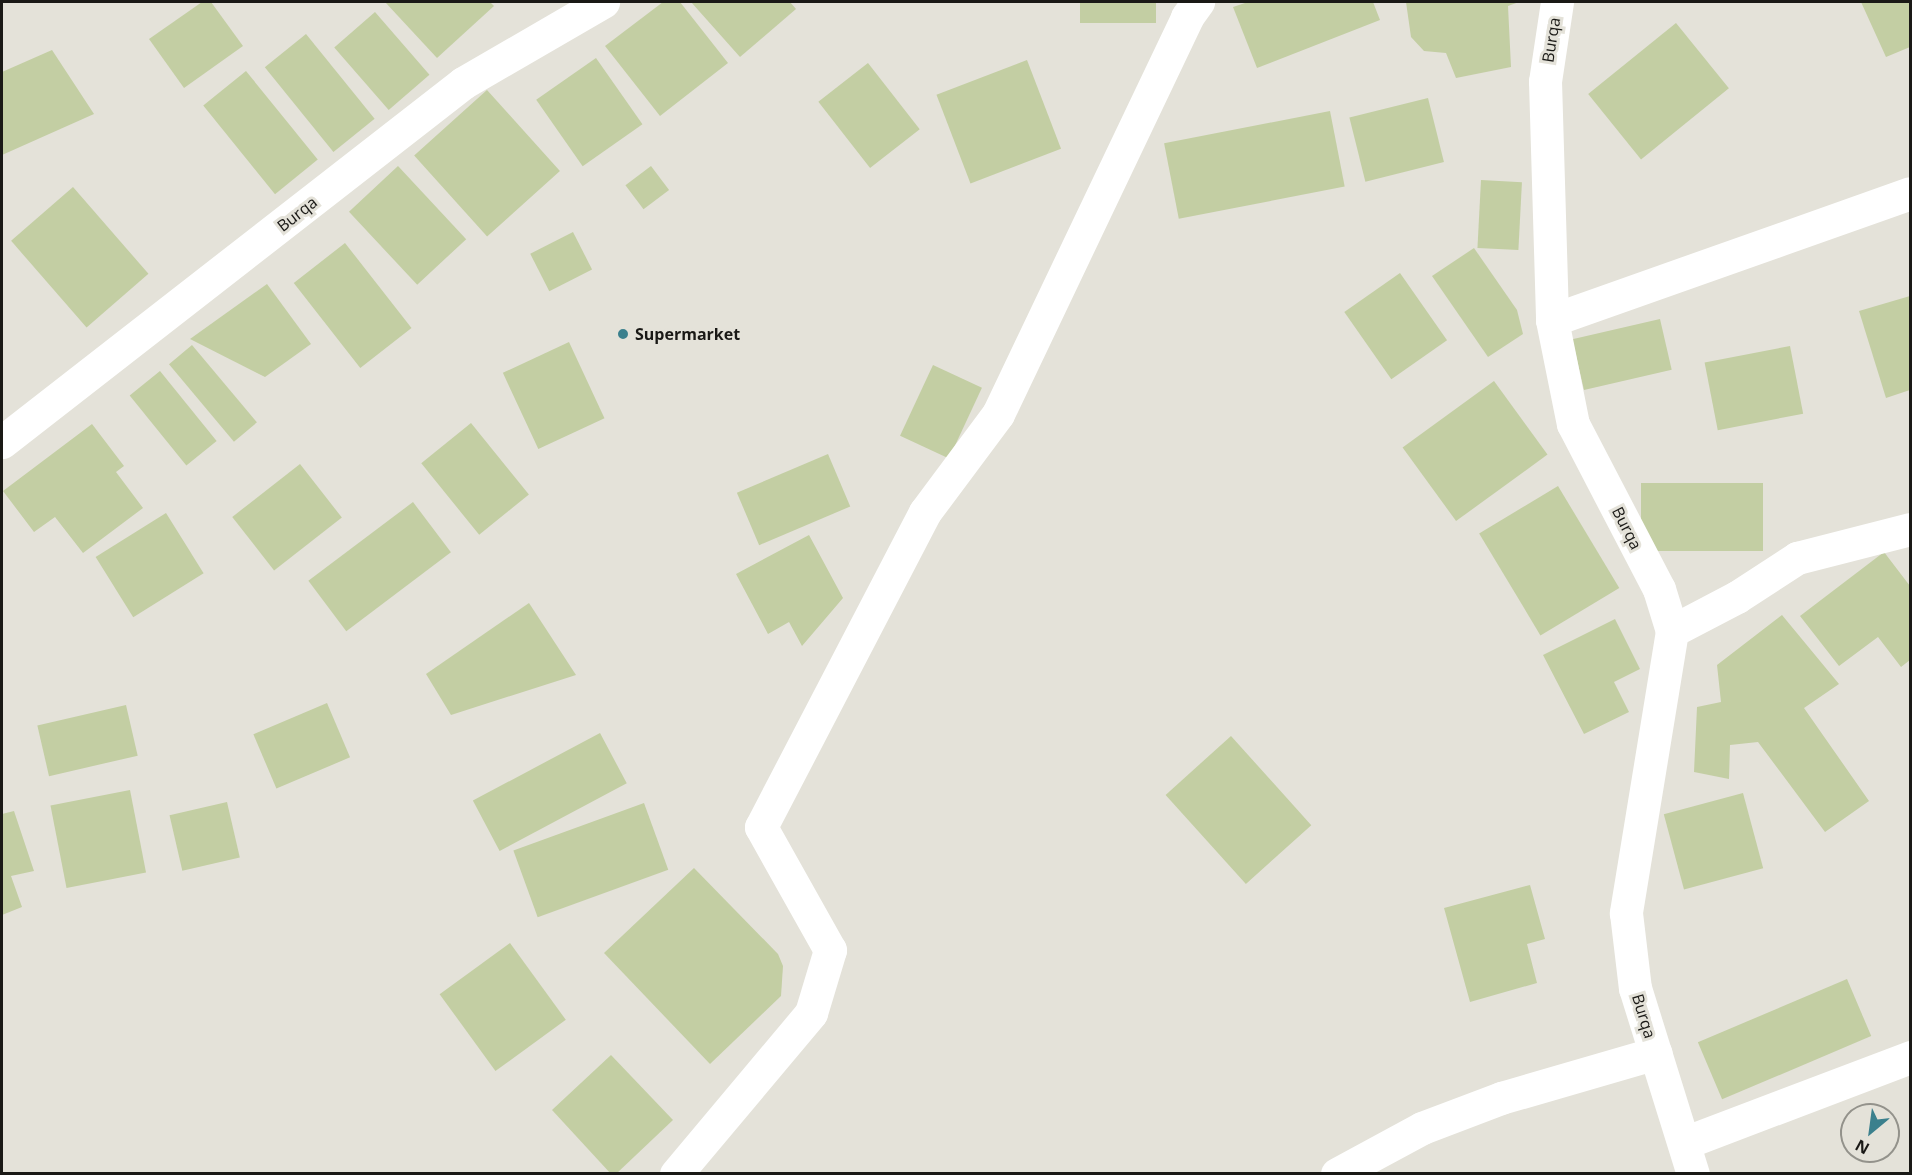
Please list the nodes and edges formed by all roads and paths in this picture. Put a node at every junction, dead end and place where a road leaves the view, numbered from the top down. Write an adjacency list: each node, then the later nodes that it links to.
1 (603, 2): 6 (street, Burqa)
2 (1198, 2): 12 (street)
3 (1557, 2): 5 (street, Burqa)
4 (1911, 193): 5 (street)
5 (1552, 320): 8 (street, Burqa)
6 (2, 442)
7 (1911, 529): 8 (street)
8 (1672, 631): 9 (street, Burqa)
9 (1656, 1053): 11 (street, Burqa); 13 (street, Burqa)
10 (1911, 1057): 11 (street)
11 (1684, 1143): 14 (street, Burqa)
12 (676, 1173)
13 (1337, 1173)
14 (1693, 1173)

